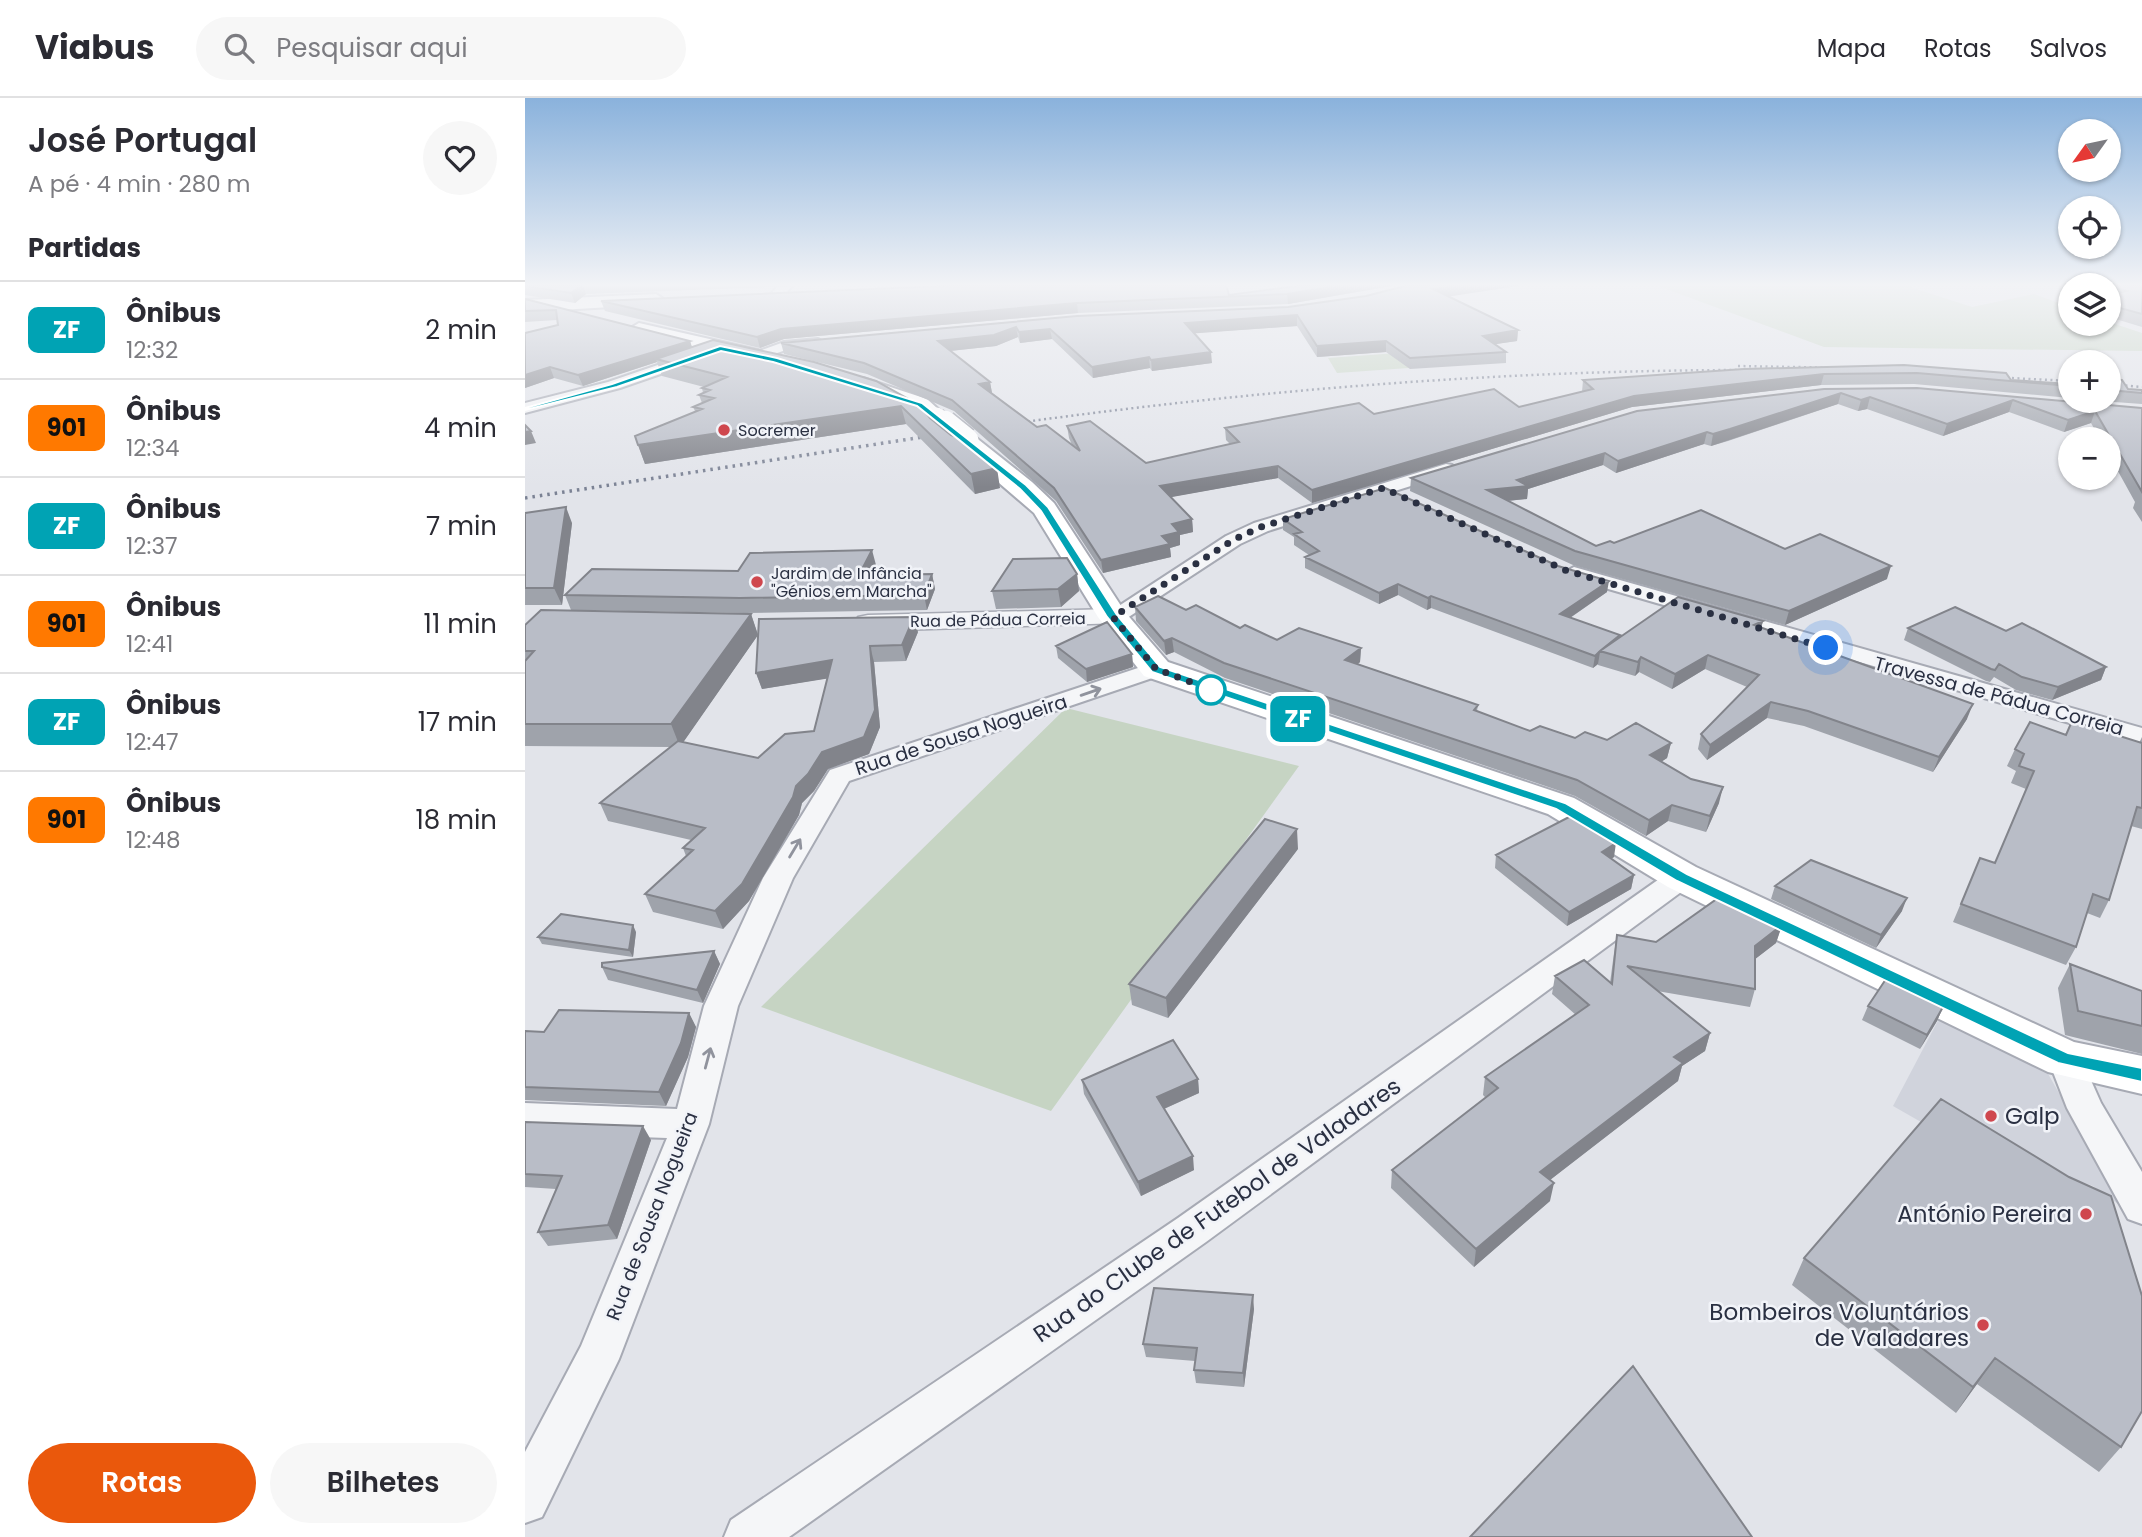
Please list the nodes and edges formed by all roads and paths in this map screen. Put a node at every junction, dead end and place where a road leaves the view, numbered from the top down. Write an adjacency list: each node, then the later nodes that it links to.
1 (711, 352): 7 (street)
2 (738, 352): 4 (main road)
3 (764, 352): 4 (street)
4 (755, 355): 5 (main road)
5 (799, 367)
6 (847, 381): 12 (main road, bridge)
7 (525, 408)
8 (1460, 465): 9 (street, Rua de Pádua Correia)
9 (1383, 488): 10 (street); 12 (street, Rua de Pádua Correia)
10 (1419, 504)
11 (1553, 565): 15 (street, Travessa de Pádua Correia)
12 (1113, 617): 13 (street, Rua de Pádua Correia); 14 (main road)
13 (847, 624)
14 (1156, 669): 16 (main road); 20 (street, Rua de Sousa Nogueira, one-way to 14)
15 (2142, 736)
16 (1682, 877): 17 (main road); 23 (street, Rua do Clube de Futebol de Valadares)
17 (2064, 1059): 18 (main road); 21 (street)
18 (2142, 1075)
19 (525, 1118): 20 (street)
20 (691, 1124): 22 (street, Rua de Sousa Nogueira)
21 (2142, 1207)
22 (525, 1500)
23 (748, 1537)

